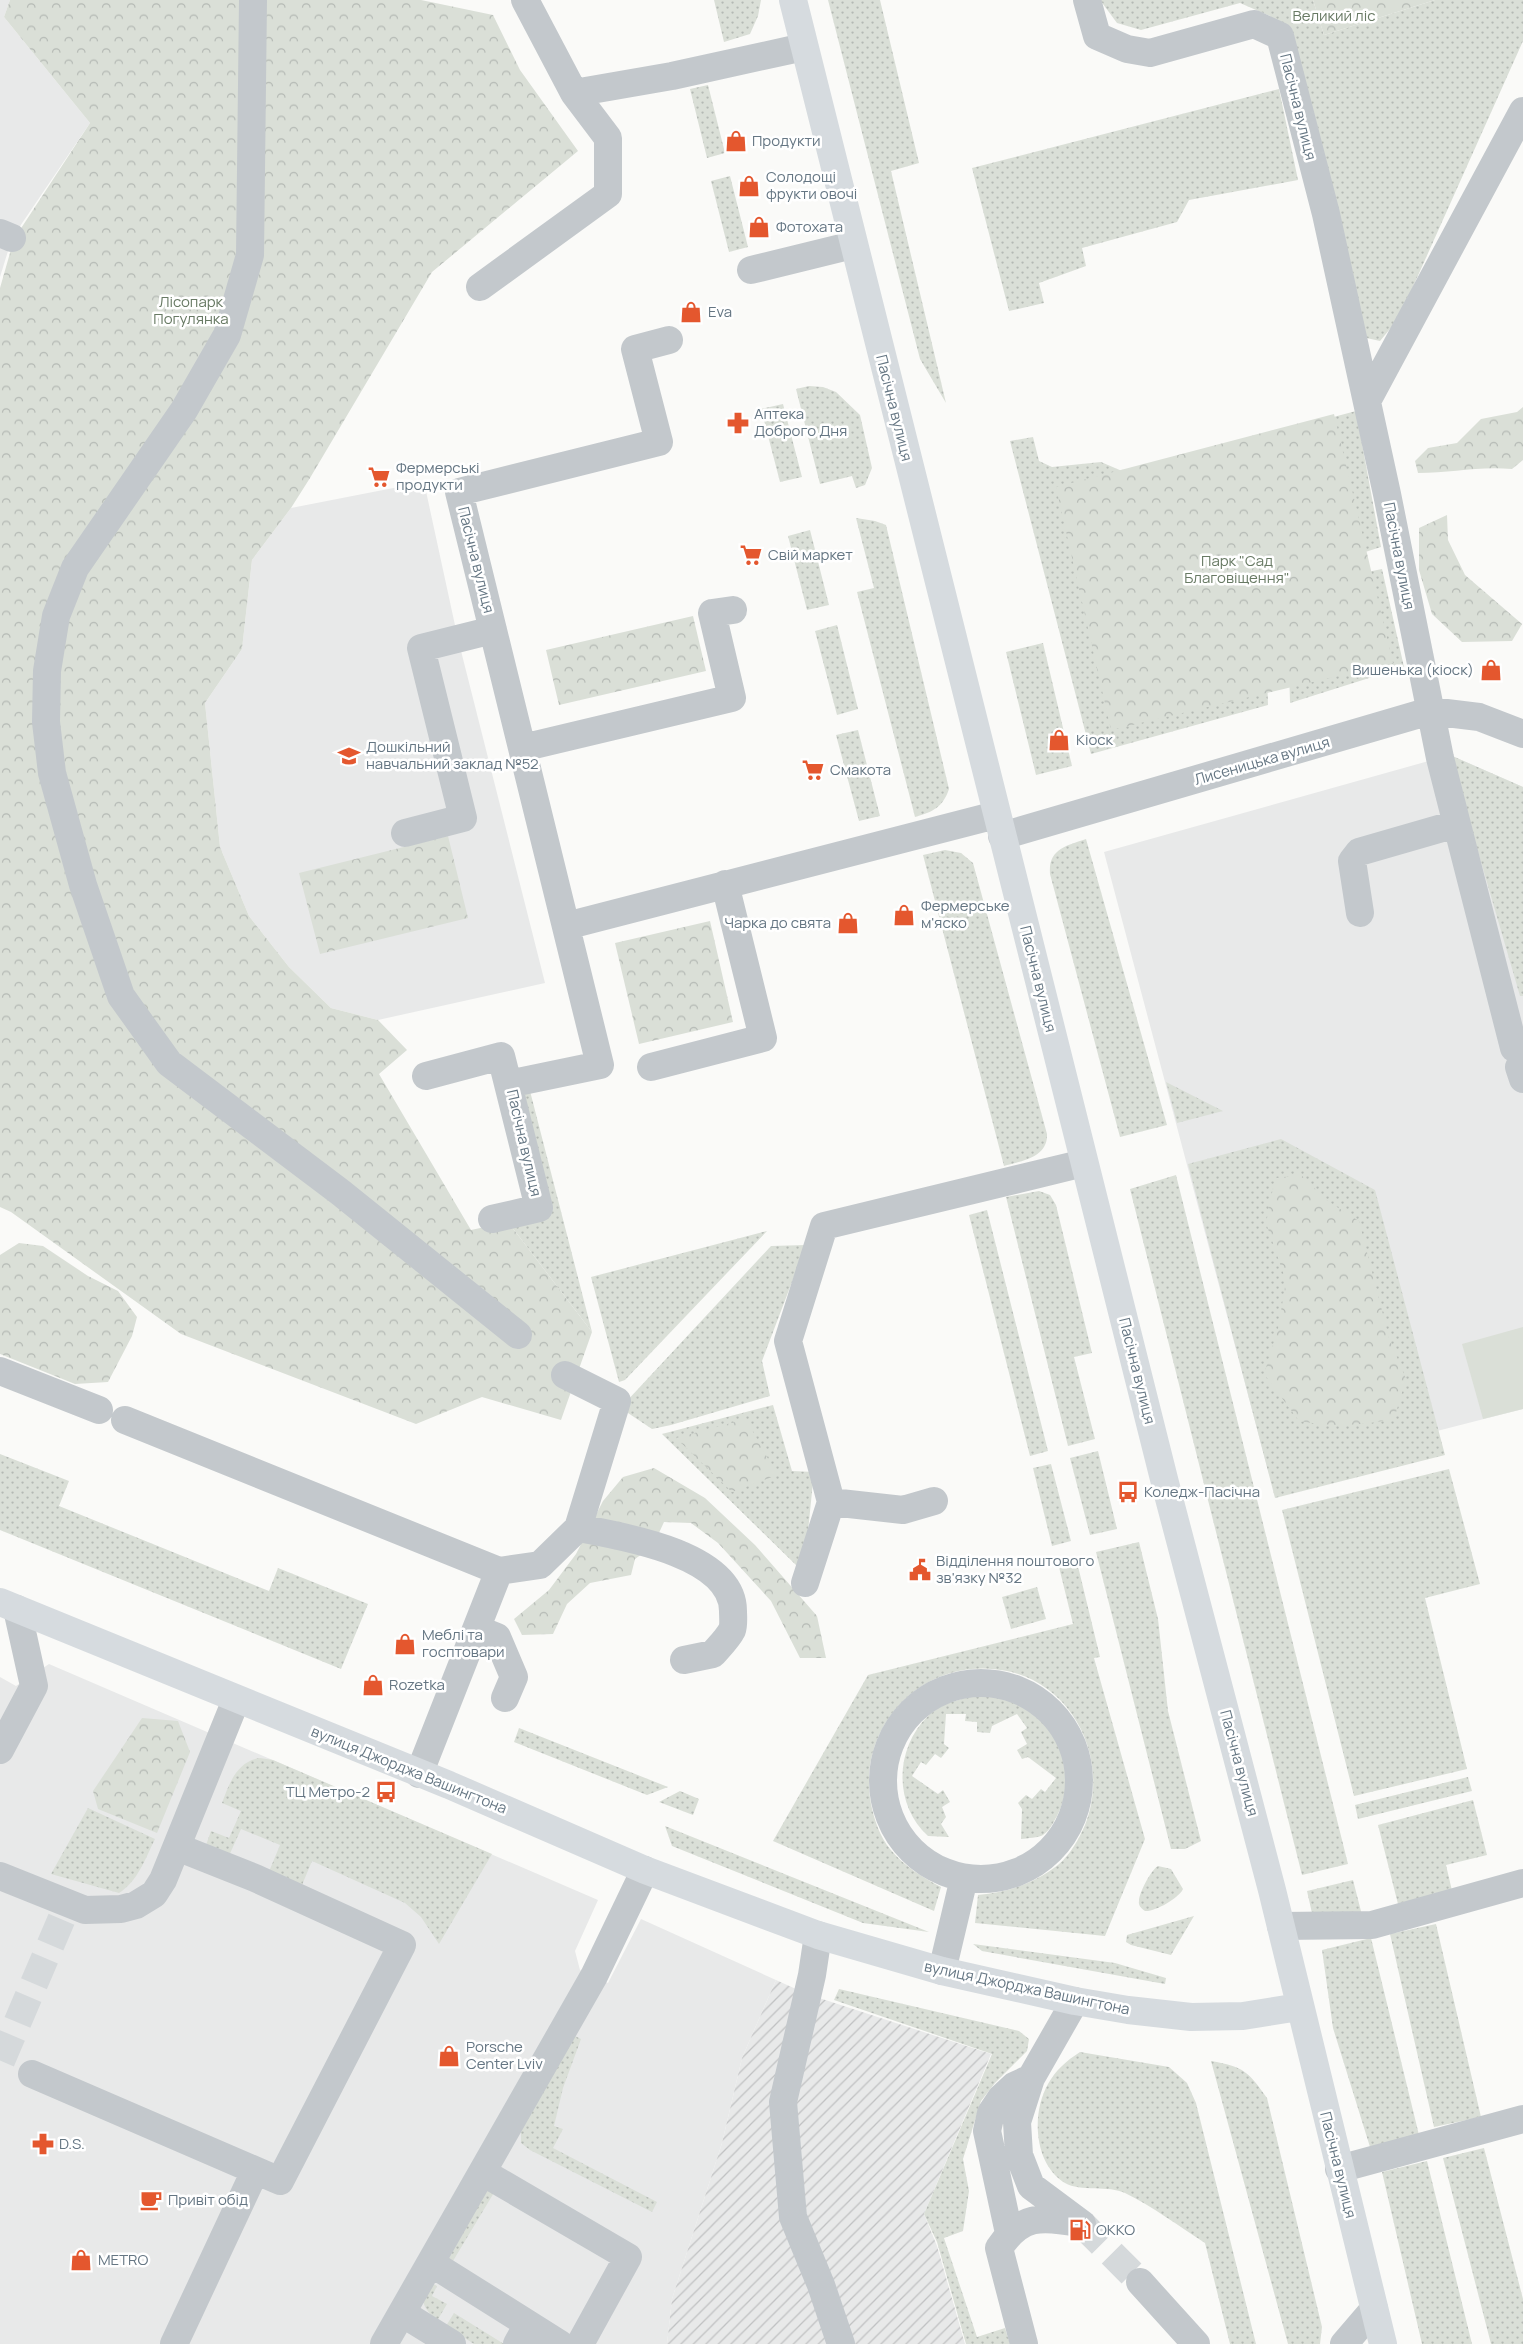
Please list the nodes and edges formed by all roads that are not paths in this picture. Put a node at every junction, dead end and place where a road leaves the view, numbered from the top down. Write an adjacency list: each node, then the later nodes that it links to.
1 (253, 0): 31 (street)
2 (525, 0): 6 (street)
3 (793, 0): 5 (main road, Пасічна вулиця)
4 (1087, 0): 12 (street, Пасічна вулиця)
5 (804, 47): 6 (street); 8 (main road, Пасічна вулиця)
6 (574, 93): 10 (street)
7 (1523, 111): 12 (street)
8 (853, 245): 9 (street); 19 (main road, Пасічна вулиця)
9 (751, 270)
10 (480, 287)
11 (669, 340): 14 (street, Пасічна вулиця)
12 (1367, 401): 15 (street, Пасічна вулиця)
13 (733, 610): 17 (street)
14 (493, 630): 17 (street, Пасічна вулиця); 20 (street)
15 (1430, 711): 16 (street, Лисеницька вулиця); 18 (street, Пасічна вулиця); 19 (street, Лисеницька вулиця)
16 (1523, 734)
17 (522, 748): 23 (street, Пасічна вулиця)
18 (1456, 824): 22 (street); 24 (street, Пасічна вулиця)
19 (999, 826): 21 (street); 29 (main road, Пасічна вулиця)
20 (404, 833)
21 (726, 884): 23 (street); 26 (street)
22 (1360, 913)
23 (566, 926): 28 (street, Пасічна вулиця)
24 (1514, 1015): 25 (street, Пасічна вулиця)
25 (1519, 1064)
26 (651, 1067)
27 (426, 1076): 28 (street)
28 (508, 1084): 30 (street, Пасічна вулиця)
29 (1084, 1163): 37 (street); 53 (main road, Пасічна вулиця)
30 (492, 1219)
31 (518, 1335)
32 (0, 1371): 34 (street)
33 (565, 1375): 38 (street)
34 (99, 1410)
35 (125, 1420): 39 (street)
36 (934, 1501): 37 (street)
37 (831, 1502): 40 (street)
38 (578, 1528): 39 (street); 43 (street)
39 (499, 1571): 42 (street)
40 (805, 1583)
41 (9, 1606): 45 (main road, вулиця Джорджа Вашингтона); 46 (street)
42 (477, 1629): 44 (street); 47 (street)
43 (684, 1660)
44 (505, 1698)
45 (236, 1700): 47 (main road, вулиця Джорджа Вашингтона); 48 (street)
46 (0, 1750)
47 (420, 1774): 49 (main road, вулиця Джорджа Вашингтона)
48 (177, 1847): 50 (street); 62 (street)
49 (645, 1870): 54 (main road, вулиця Джорджа Вашингтона); 63 (street)
50 (0, 1876)
51 (964, 1878): 51 (street); 55 (street)
52 (1523, 1883): 53 (street)
53 (1281, 1926): 57 (main road, Пасічна вулиця)
54 (818, 1935): 55 (main road, вулиця Джорджа Вашингтона); 75 (street)
55 (942, 1971): 56 (main road, вулиця Джорджа Вашингтона)
56 (1076, 2001): 57 (main road, вулиця Джорджа Вашингтона); 59 (street)
57 (1299, 2007): 61 (main road, Пасічна вулиця)
58 (32, 2074): 62 (street)
59 (1031, 2078): 64 (street); 64 (street)
60 (1523, 2118): 61 (street)
61 (1339, 2169): 67 (main road, Пасічна вулиця)
62 (255, 2171): 70 (street)
63 (484, 2173): 65 (street); 74 (street)
64 (1009, 2233): 76 (street)
65 (431, 2263): 68 (street); 69 (street)
66 (1140, 2282): 77 (street)
67 (1374, 2309): 78 (street); 79 (main road, Пасічна вулиця)
68 (402, 2313): 71 (street); 72 (street)
69 (523, 2334): 73 (street)
70 (174, 2344)
71 (384, 2344)
72 (452, 2344)
73 (560, 2344)
74 (580, 2344)
75 (842, 2344)
76 (1024, 2344)
77 (1196, 2344)
78 (1344, 2344)
79 (1383, 2344)

